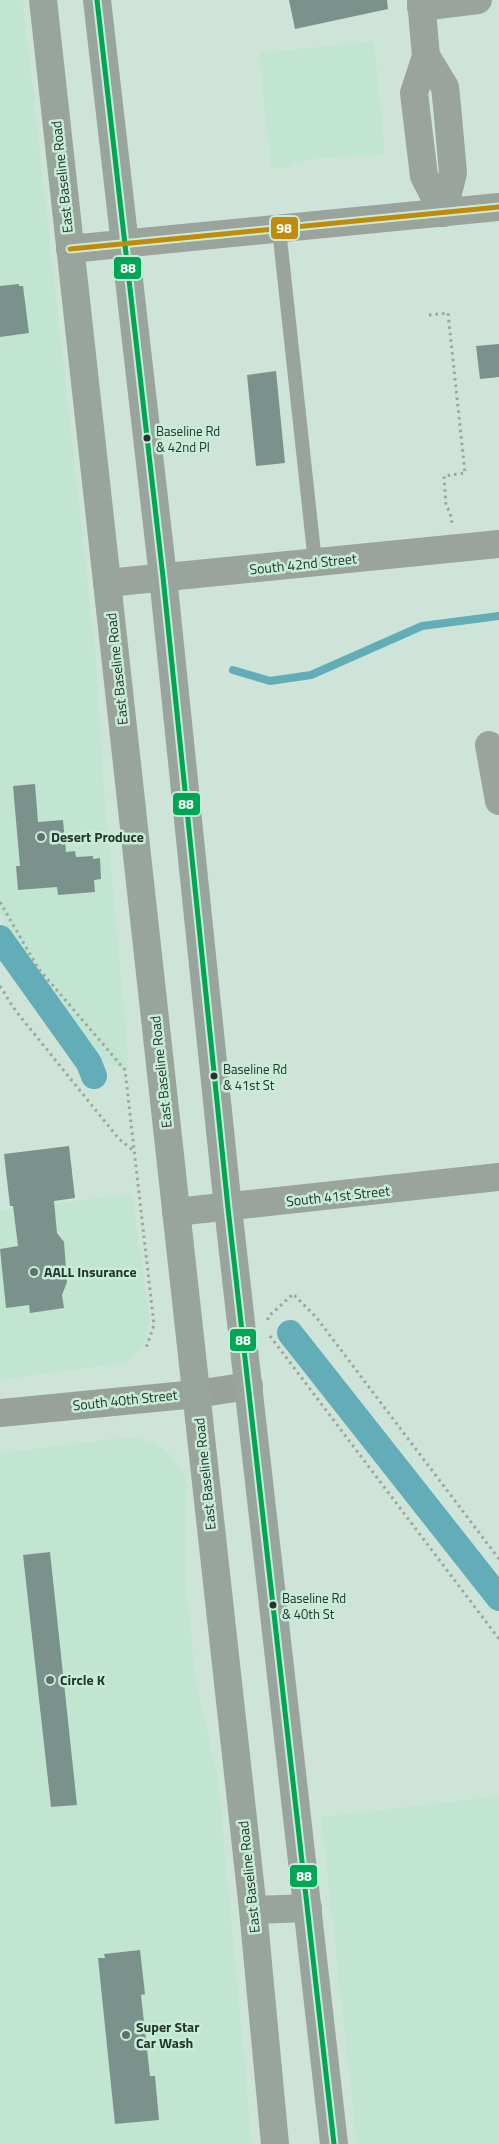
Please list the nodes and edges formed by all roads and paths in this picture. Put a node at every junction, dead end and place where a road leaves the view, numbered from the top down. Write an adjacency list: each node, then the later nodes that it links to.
1 (43, 0): 12 (main road, East Baseline Road)
2 (97, 0): 11 (main road)
3 (478, 0): 4 (street)
4 (421, 4): 5 (street)
5 (426, 56): 6 (street); 7 (street)
6 (447, 106): 7 (street); 9 (street)
7 (416, 109): 9 (street)
8 (499, 207): 9 (street)
9 (443, 213): 10 (street)
10 (279, 229): 11 (street); 16 (lane)
11 (124, 244): 12 (street); 17 (main road)
12 (70, 249): 18 (main road, East Baseline Road)
13 (429, 316): 14 (path)
14 (452, 526)
15 (499, 544): 16 (street, South 42nd Street)
16 (315, 562): 17 (street, South 42nd Street)
17 (163, 577): 18 (street, South 42nd Street); 25 (main road)
18 (107, 583): 26 (main road, East Baseline Road)
19 (489, 744): 20 (street)
20 (499, 802)
21 (0, 902): 23 (path)
22 (0, 986): 23 (path)
23 (134, 1151): 27 (path)
24 (499, 1178): 25 (street, South 41st Street)
25 (228, 1208): 26 (street, South 41st Street); 28 (main road)
26 (176, 1212): 29 (main road, East Baseline Road)
27 (146, 1348)
28 (249, 1386): 29 (main road, South 40th Street); 33 (main road)
29 (196, 1394): 30 (main road, South 40th Street); 34 (main road, East Baseline Road)
30 (0, 1413)
31 (499, 1558): 32 (path)
32 (499, 1639)
33 (308, 1908): 34 (main road); 36 (main road)
34 (253, 1910): 35 (main road, East Baseline Road)
35 (275, 2144)
36 (334, 2144)

